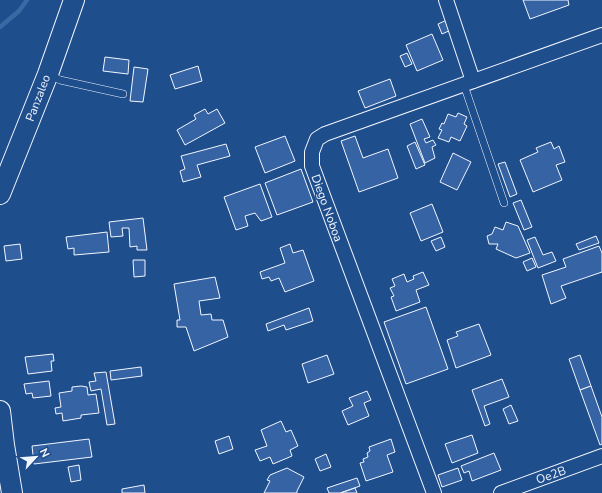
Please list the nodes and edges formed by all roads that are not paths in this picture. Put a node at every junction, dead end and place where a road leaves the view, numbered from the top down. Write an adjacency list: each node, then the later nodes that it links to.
1 (74, 0): 4 (street, Panzaleo)
2 (446, 0): 5 (street)
3 (602, 35): 5 (street, Diego Noboa)
4 (48, 74): 6 (lane); 7 (street, Panzaleo)
5 (469, 83): 8 (lane); 12 (street, Diego Noboa)
6 (123, 94)
7 (0, 194)
8 (504, 202)
9 (0, 411): 11 (street)
10 (602, 456): 13 (street, Oe2B)
11 (12, 493)
12 (434, 493)
13 (501, 493)

